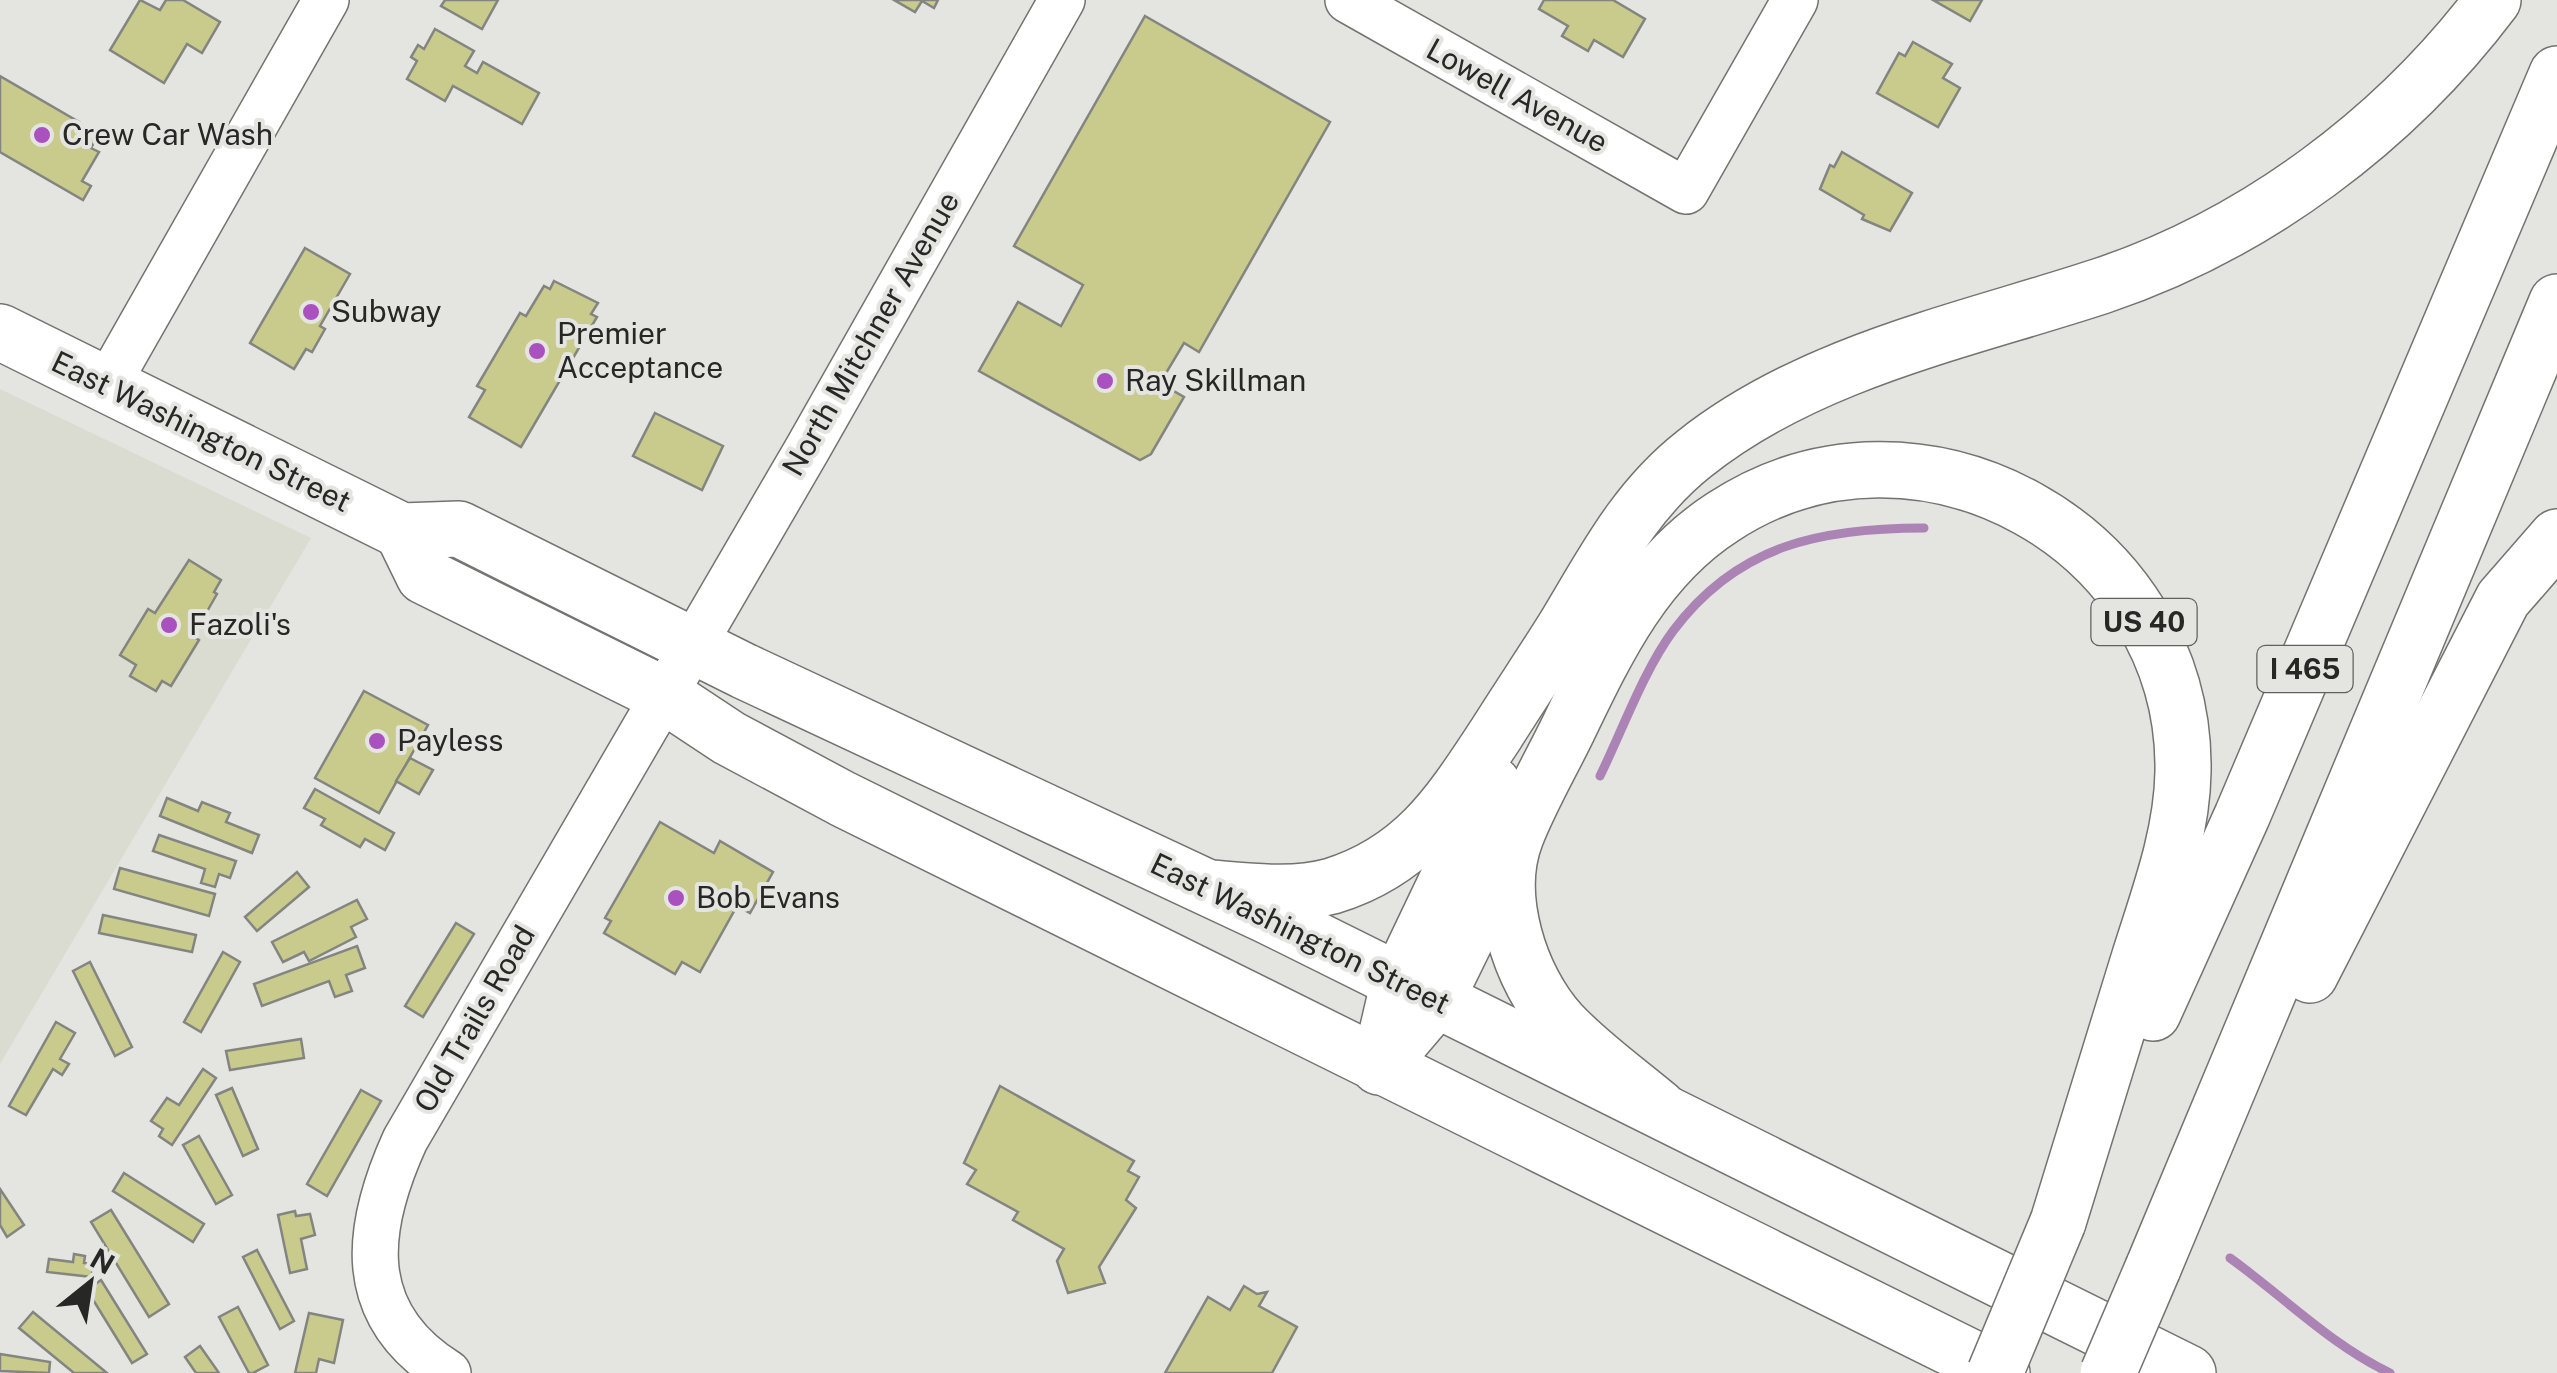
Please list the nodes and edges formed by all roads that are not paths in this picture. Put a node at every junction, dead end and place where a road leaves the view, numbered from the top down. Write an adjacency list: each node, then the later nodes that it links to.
1 (326, 0): 9 (street)
2 (1062, 0): 12 (street, North Mitchner Avenue)
3 (1348, 0): 4 (street, Lowell Avenue)
4 (1795, 0)
5 (2493, 0): 11 (main road)
6 (2557, 74): 18 (main road, I 465)
7 (2557, 302): 19 (main road, I 465)
8 (0, 332): 9 (main road, East Washington Street)
9 (107, 385): 12 (main road, East Washington Street)
10 (2557, 537): 19 (main road)
11 (1564, 628): 14 (main road); 15 (main road)
12 (678, 669): 14 (main road, East Washington Street); 16 (main road, East Washington Street); 20 (street, Old Trails Road)
13 (1515, 838): 15 (main road); 17 (main road, US 40); 18 (main road, US 40)
14 (1210, 888): 15 (main road, East Washington Street)
15 (1418, 991): 16 (main road); 17 (main road, East Washington Street)
16 (1379, 1067): 21 (main road, East Washington Street)
17 (1659, 1108): 23 (main road, East Washington Street / US 40)
18 (2058, 1222): 21 (main road, I 465, bridge)
19 (2153, 1268): 22 (main road, I 465, bridge)
20 (448, 1373)
21 (1999, 1373)
22 (2108, 1373)
23 (2188, 1373)

